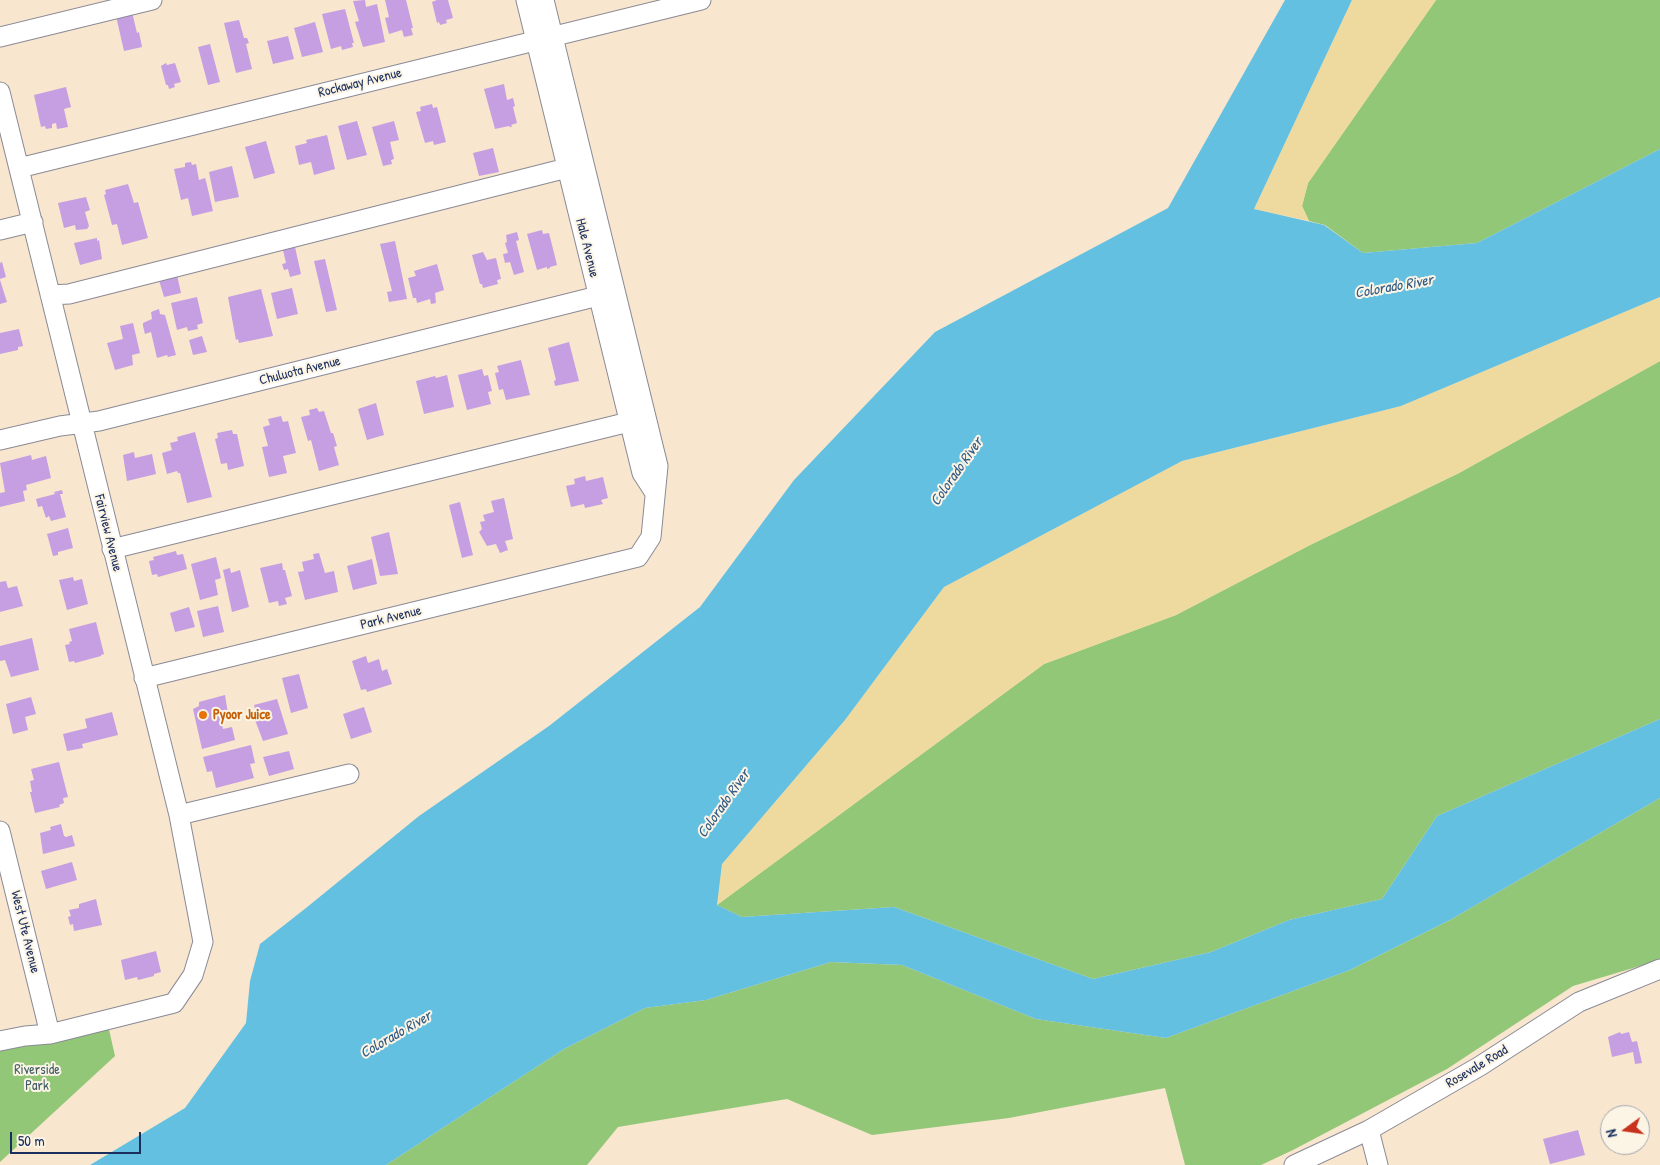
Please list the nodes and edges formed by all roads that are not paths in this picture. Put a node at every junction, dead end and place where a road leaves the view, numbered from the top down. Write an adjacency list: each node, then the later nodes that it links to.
1 (152, 0): 5 (street)
2 (526, 0): 6 (street, Hale Avenue)
3 (544, 0): 6 (street, Hale Avenue)
4 (701, 0): 6 (street, Rockaway Avenue)
5 (0, 37)
6 (545, 39): 8 (street, Rockaway Avenue); 9 (street, Hale Avenue); 17 (street, Hale Avenue)
7 (0, 92): 8 (street, Fairview Avenue)
8 (19, 168): 10 (street, Fairview Avenue)
9 (567, 168): 12 (street); 13 (street, Hale Avenue)
10 (33, 222): 11 (street); 12 (street, Fairview Avenue)
11 (0, 230)
12 (50, 296): 15 (street, Fairview Avenue)
13 (598, 296): 14 (street, Hale Avenue); 15 (street, Chuluota Avenue)
14 (629, 422): 17 (street, Hale Avenue); 18 (street)
15 (81, 423): 16 (street, Chuluota Avenue); 18 (street, Fairview Avenue)
16 (0, 440)
17 (655, 493): 19 (street, Hale Avenue)
18 (112, 549): 20 (street, Fairview Avenue)
19 (638, 557): 20 (street, Park Avenue)
20 (144, 678): 22 (street, Fairview Avenue)
21 (349, 774): 22 (street)
22 (179, 815): 25 (street, Fairview Avenue)
23 (0, 831): 25 (street, West Ute Avenue)
24 (1660, 969): 27 (street, Rosevale Road)
25 (50, 1034): 26 (street, Fairview Avenue)
26 (0, 1041)
27 (1369, 1130): 28 (street, Rosevale Road); 29 (street)
28 (1294, 1165)
29 (1378, 1165)

